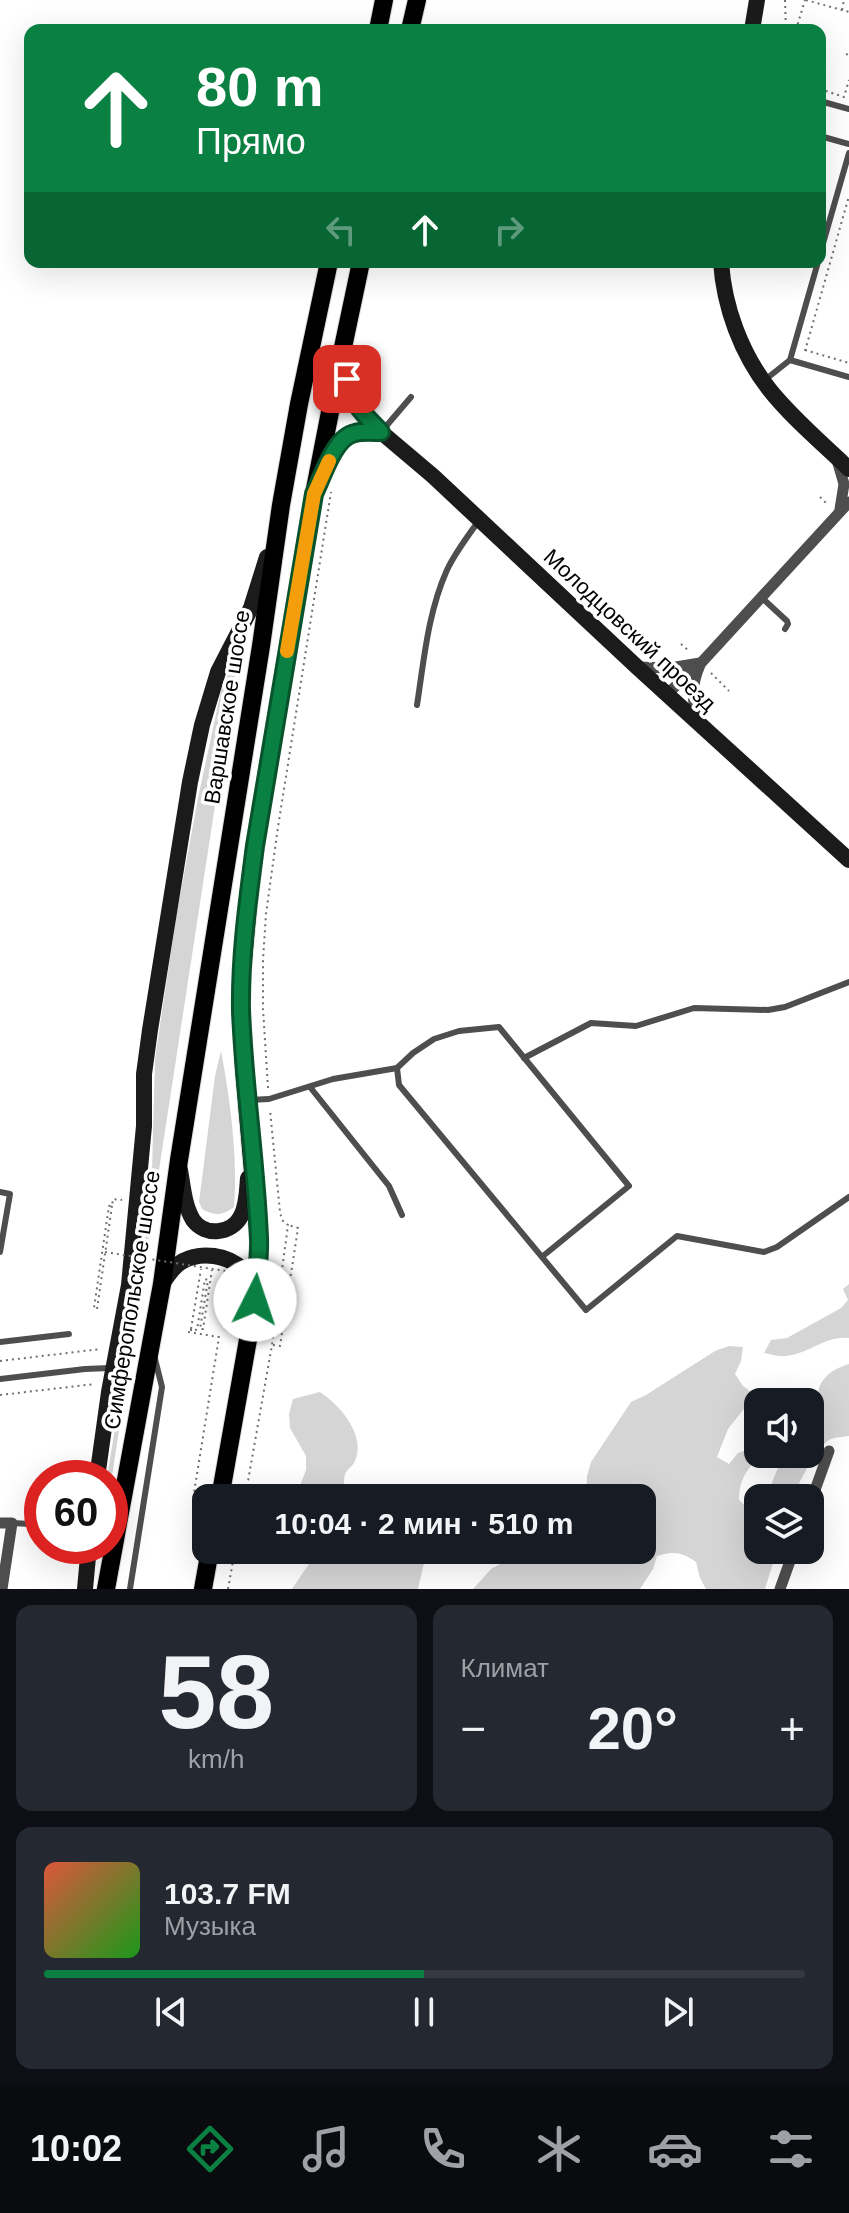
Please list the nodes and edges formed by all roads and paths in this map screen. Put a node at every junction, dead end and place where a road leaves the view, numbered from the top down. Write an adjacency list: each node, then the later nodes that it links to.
1 (384, 0): 9 (main road)
2 (417, 0): 10 (main road)
3 (757, 0): 11 (street)
4 (785, 0): 12 (path)
5 (806, 0): 7 (path); 13 (path)
6 (844, 0): 7 (path)
7 (842, 10): 8 (path)
8 (849, 12)
9 (379, 24)
10 (411, 24)
11 (753, 24)
12 (786, 24)
13 (798, 24)
14 (849, 80): 16 (path)
15 (826, 91): 16 (path)
16 (847, 93)
17 (826, 103): 18 (lane)
18 (849, 109)
19 (826, 138): 20 (lane)
20 (849, 144)
21 (849, 153): 23 (lane)
22 (849, 196): 30 (path)
23 (826, 233)
24 (328, 268): 41 (main road, Варшавское шоссе)
25 (360, 268): 28 (main road)
26 (722, 268): 34 (street)
27 (816, 268): 31 (lane)
28 (343, 345): 36 (street, Молодцовский проезд); 39 (main road)
29 (799, 349): 30 (path)
30 (805, 351): 32 (path)
31 (790, 360): 33 (lane); 34 (lane)
32 (849, 363)
33 (849, 377)
34 (763, 381): 37 (street)
35 (411, 397): 36 (lane)
36 (381, 432): 39 (street); 43 (street, Молодцовский проезд)
37 (835, 455): 38 (street); 42 (street)
38 (849, 469)
39 (323, 493): 56 (path); 57 (main road)
40 (849, 502): 42 (street)
41 (281, 505): 59 (main road, Варшавское шоссе); 81 (street)
42 (844, 512): 44 (street)
43 (480, 521): 47 (street, Молодцовский проезд); 49 (lane)
44 (761, 597): 45 (lane); 46 (street)
45 (785, 629)
46 (701, 663): 47 (street); 48 (street); 50 (street)
47 (637, 667): 48 (street, Молодцовский проезд)
48 (667, 694): 50 (street, Молодцовский проезд)
49 (417, 705)
50 (698, 723): 51 (street, Молодцовский проезд)
51 (849, 860)
52 (849, 982): 53 (lane)
53 (524, 1058): 54 (lane); 68 (lane)
54 (397, 1068): 55 (lane); 68 (lane)
55 (310, 1087): 56 (lane); 64 (lane)
56 (269, 1099): 57 (lane); 65 (path)
57 (247, 1100): 58 (main road)
58 (252, 1148): 59 (street); 73 (main road)
59 (179, 1160): 72 (main road, Симферопольское шоссе)
60 (0, 1192): 66 (lane)
61 (849, 1197): 68 (lane)
62 (122, 1200): 63 (path)
63 (112, 1206): 67 (path); 67 (path)
64 (402, 1215)
65 (288, 1225): 71 (path); 78 (path)
66 (0, 1252)
67 (105, 1252): 69 (path, bridge)
68 (543, 1256)
69 (201, 1268): 70 (path, bridge); 74 (path)
70 (212, 1269): 71 (path, bridge); 74 (path)
71 (289, 1281): 78 (path)
72 (162, 1284): 73 (street); 76 (main road, Симферопольское шоссе)
73 (255, 1300): 88 (main road)
74 (190, 1331): 87 (path)
75 (69, 1334): 77 (lane)
76 (151, 1340): 98 (main road, Симферопольское шоссе); 99 (lane)
77 (0, 1342)
78 (272, 1345): 89 (path)
79 (107, 1349): 80 (path)
80 (0, 1361)
81 (114, 1369): 82 (lane); 86 (street)
82 (0, 1379)
83 (96, 1384): 84 (path)
84 (0, 1395)
85 (829, 1451): 90 (street)
86 (100, 1460)
87 (195, 1484)
88 (222, 1484)
89 (247, 1484)
90 (817, 1484)
91 (6, 1523): 96 (street)
92 (87, 1564): 97 (street)
93 (206, 1564): 100 (main road)
94 (232, 1564): 101 (path)
95 (789, 1564): 102 (street)
96 (2, 1589)
97 (85, 1589)
98 (106, 1589)
99 (130, 1589)
100 (200, 1589)
101 (228, 1589)
102 (780, 1589)

